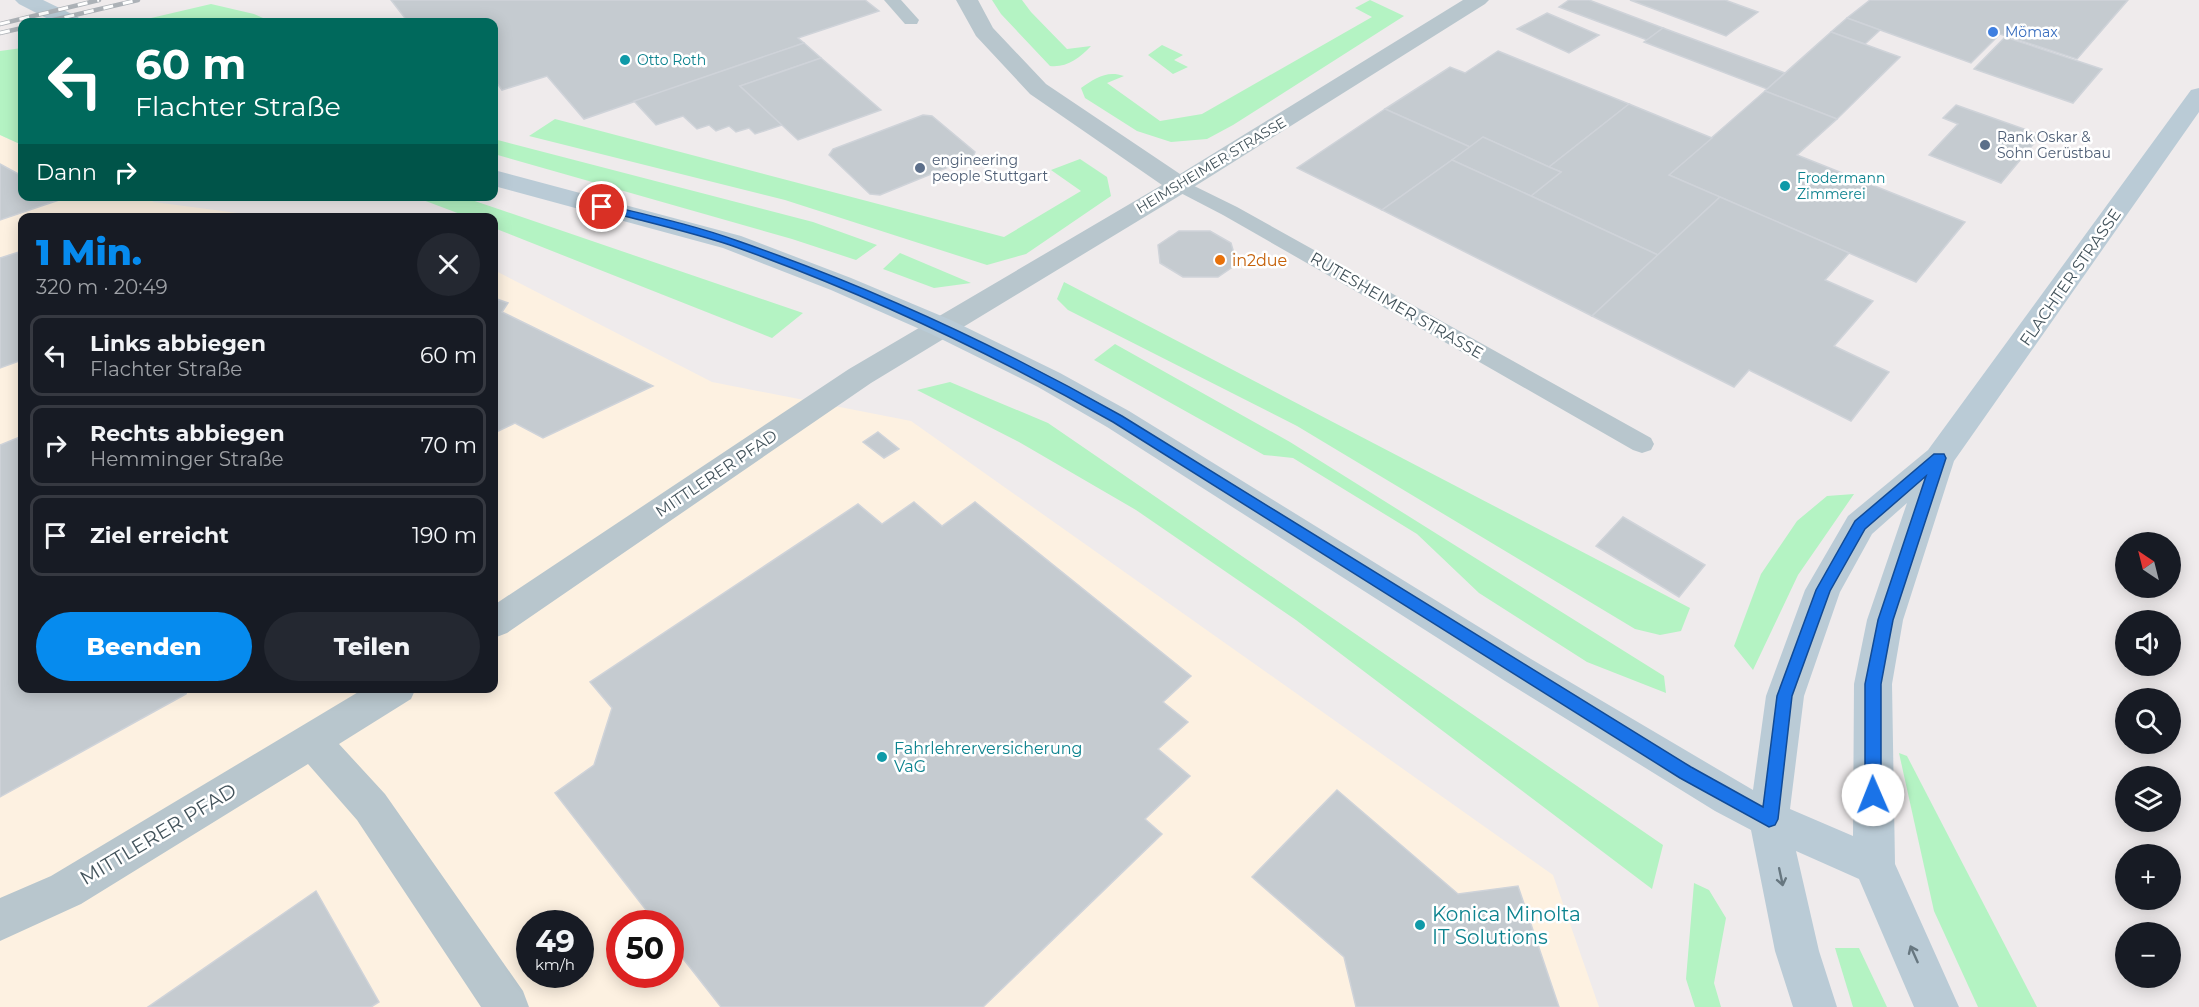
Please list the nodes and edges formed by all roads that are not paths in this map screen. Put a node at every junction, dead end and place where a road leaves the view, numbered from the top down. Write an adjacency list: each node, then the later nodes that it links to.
1 (26, 0): 5 (main road)
2 (892, 0): 6 (lane)
3 (967, 0): 9 (street, RUTESHEIMER STRASSE)
4 (1478, 0): 9 (street, HEIMSHEIMER STRASSE)
5 (62, 18)
6 (911, 20)
7 (2199, 95): 12 (main road, FLACHTER STRASSE)
8 (498, 179): 10 (main road)
9 (1180, 185): 10 (street, HEIMSHEIMER STRASSE); 11 (lane, RUTESHEIMER STRASSE)
10 (941, 327): 13 (street, MITTLERER PFAD); 16 (main road)
11 (1642, 444)
12 (1939, 458): 16 (main road, FLACHTER STRASSE); 17 (main road, FLACHTER STRASSE)
13 (498, 620)
14 (390, 693): 15 (street, MITTLERER PFAD)
15 (312, 741): 18 (street, MITTLERER PFAD); 19 (street)
16 (1769, 819): 17 (main road); 20 (main road, FLACHTER STRASSE, one-way to 20)
17 (1874, 865): 21 (main road, FLACHTER STRASSE, one-way to 17)
18 (0, 920)
19 (507, 1007)
20 (1815, 1007)
21 (1937, 1007)

